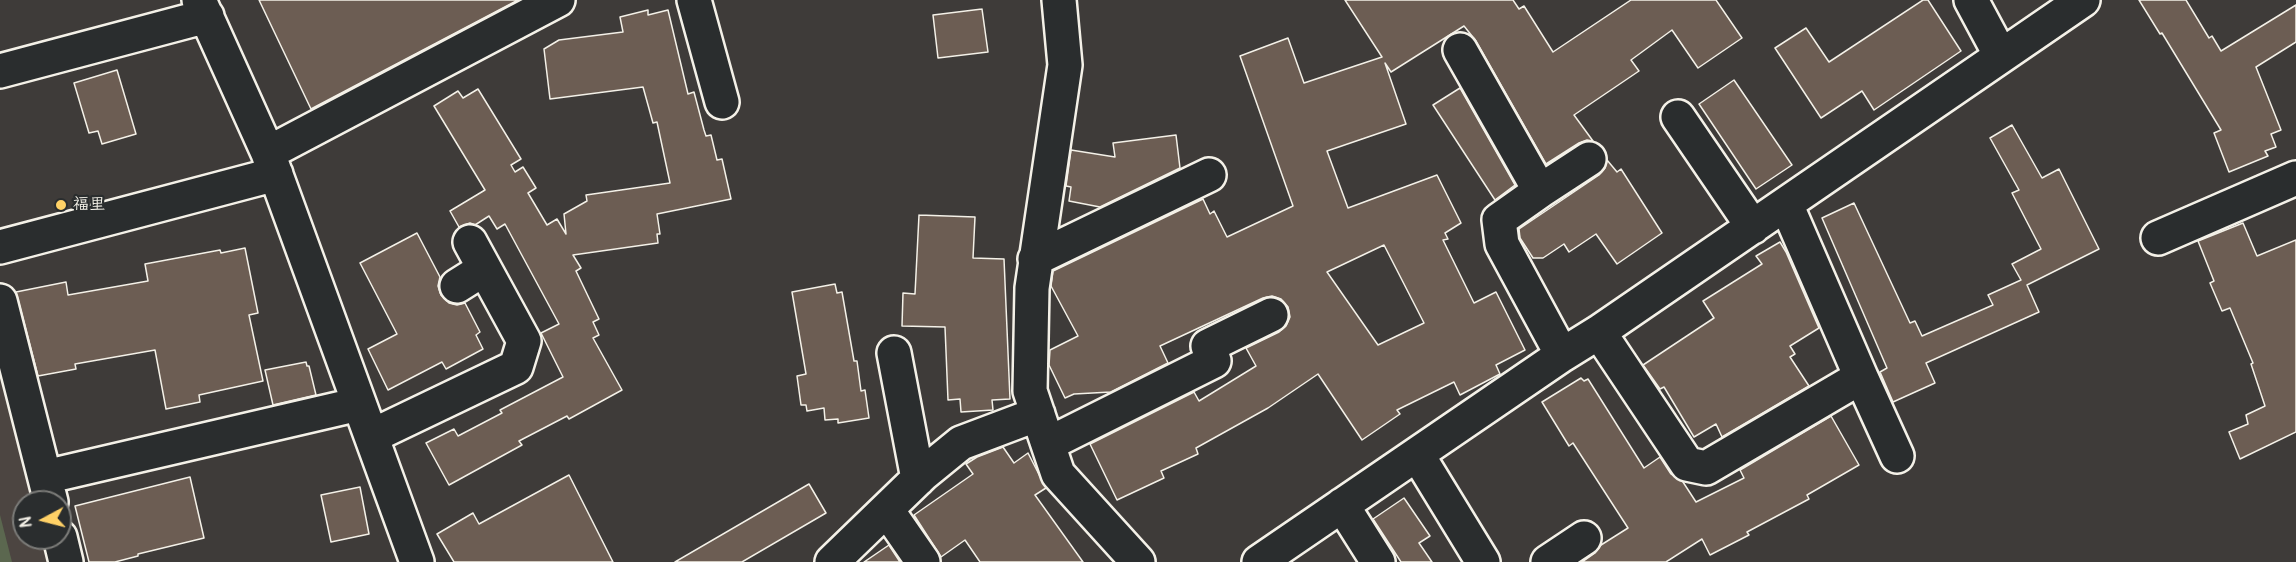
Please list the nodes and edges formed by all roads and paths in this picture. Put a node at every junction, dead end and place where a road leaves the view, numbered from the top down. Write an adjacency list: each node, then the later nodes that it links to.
1 (558, 0): 13 (street)
2 (694, 0): 10 (street)
3 (1059, 0): 21 (street)
4 (1971, 0): 8 (street)
5 (2083, 0): 8 (street)
6 (203, 8): 9 (street); 13 (street)
7 (1460, 50): 16 (street)
8 (2001, 56): 17 (street)
9 (0, 71)
10 (722, 102)
11 (1678, 117): 18 (street)
12 (1589, 159): 16 (street)
13 (272, 164): 20 (street); 29 (street)
14 (1209, 175): 21 (street)
15 (2296, 178): 19 (street)
16 (1540, 191): 27 (street)
17 (1786, 204): 18 (street); 28 (street)
18 (1753, 227): 25 (street)
19 (2158, 238)
20 (0, 247)
21 (1035, 259): 30 (street)
22 (470, 266): 31 (street)
23 (0, 301): 35 (street)
24 (1271, 315): 30 (street)
25 (1599, 332): 27 (street); 28 (street)
26 (894, 353): 34 (street)
27 (1562, 355): 32 (street)
28 (1861, 377): 33 (street)
29 (359, 404): 31 (street); 35 (street)
30 (1043, 429): 34 (street); 42 (street)
31 (372, 436): 39 (street)
32 (1418, 454): 36 (street); 45 (street)
33 (1896, 456)
34 (918, 479): 37 (street)
35 (48, 489)
36 (1342, 505): 43 (street); 44 (street)
37 (887, 510): 40 (street); 41 (street)
38 (1584, 538): 46 (street)
39 (417, 562)
40 (832, 562)
41 (924, 562)
42 (1138, 562)
43 (1259, 562)
44 (1378, 562)
45 (1483, 562)
46 (1548, 562)

